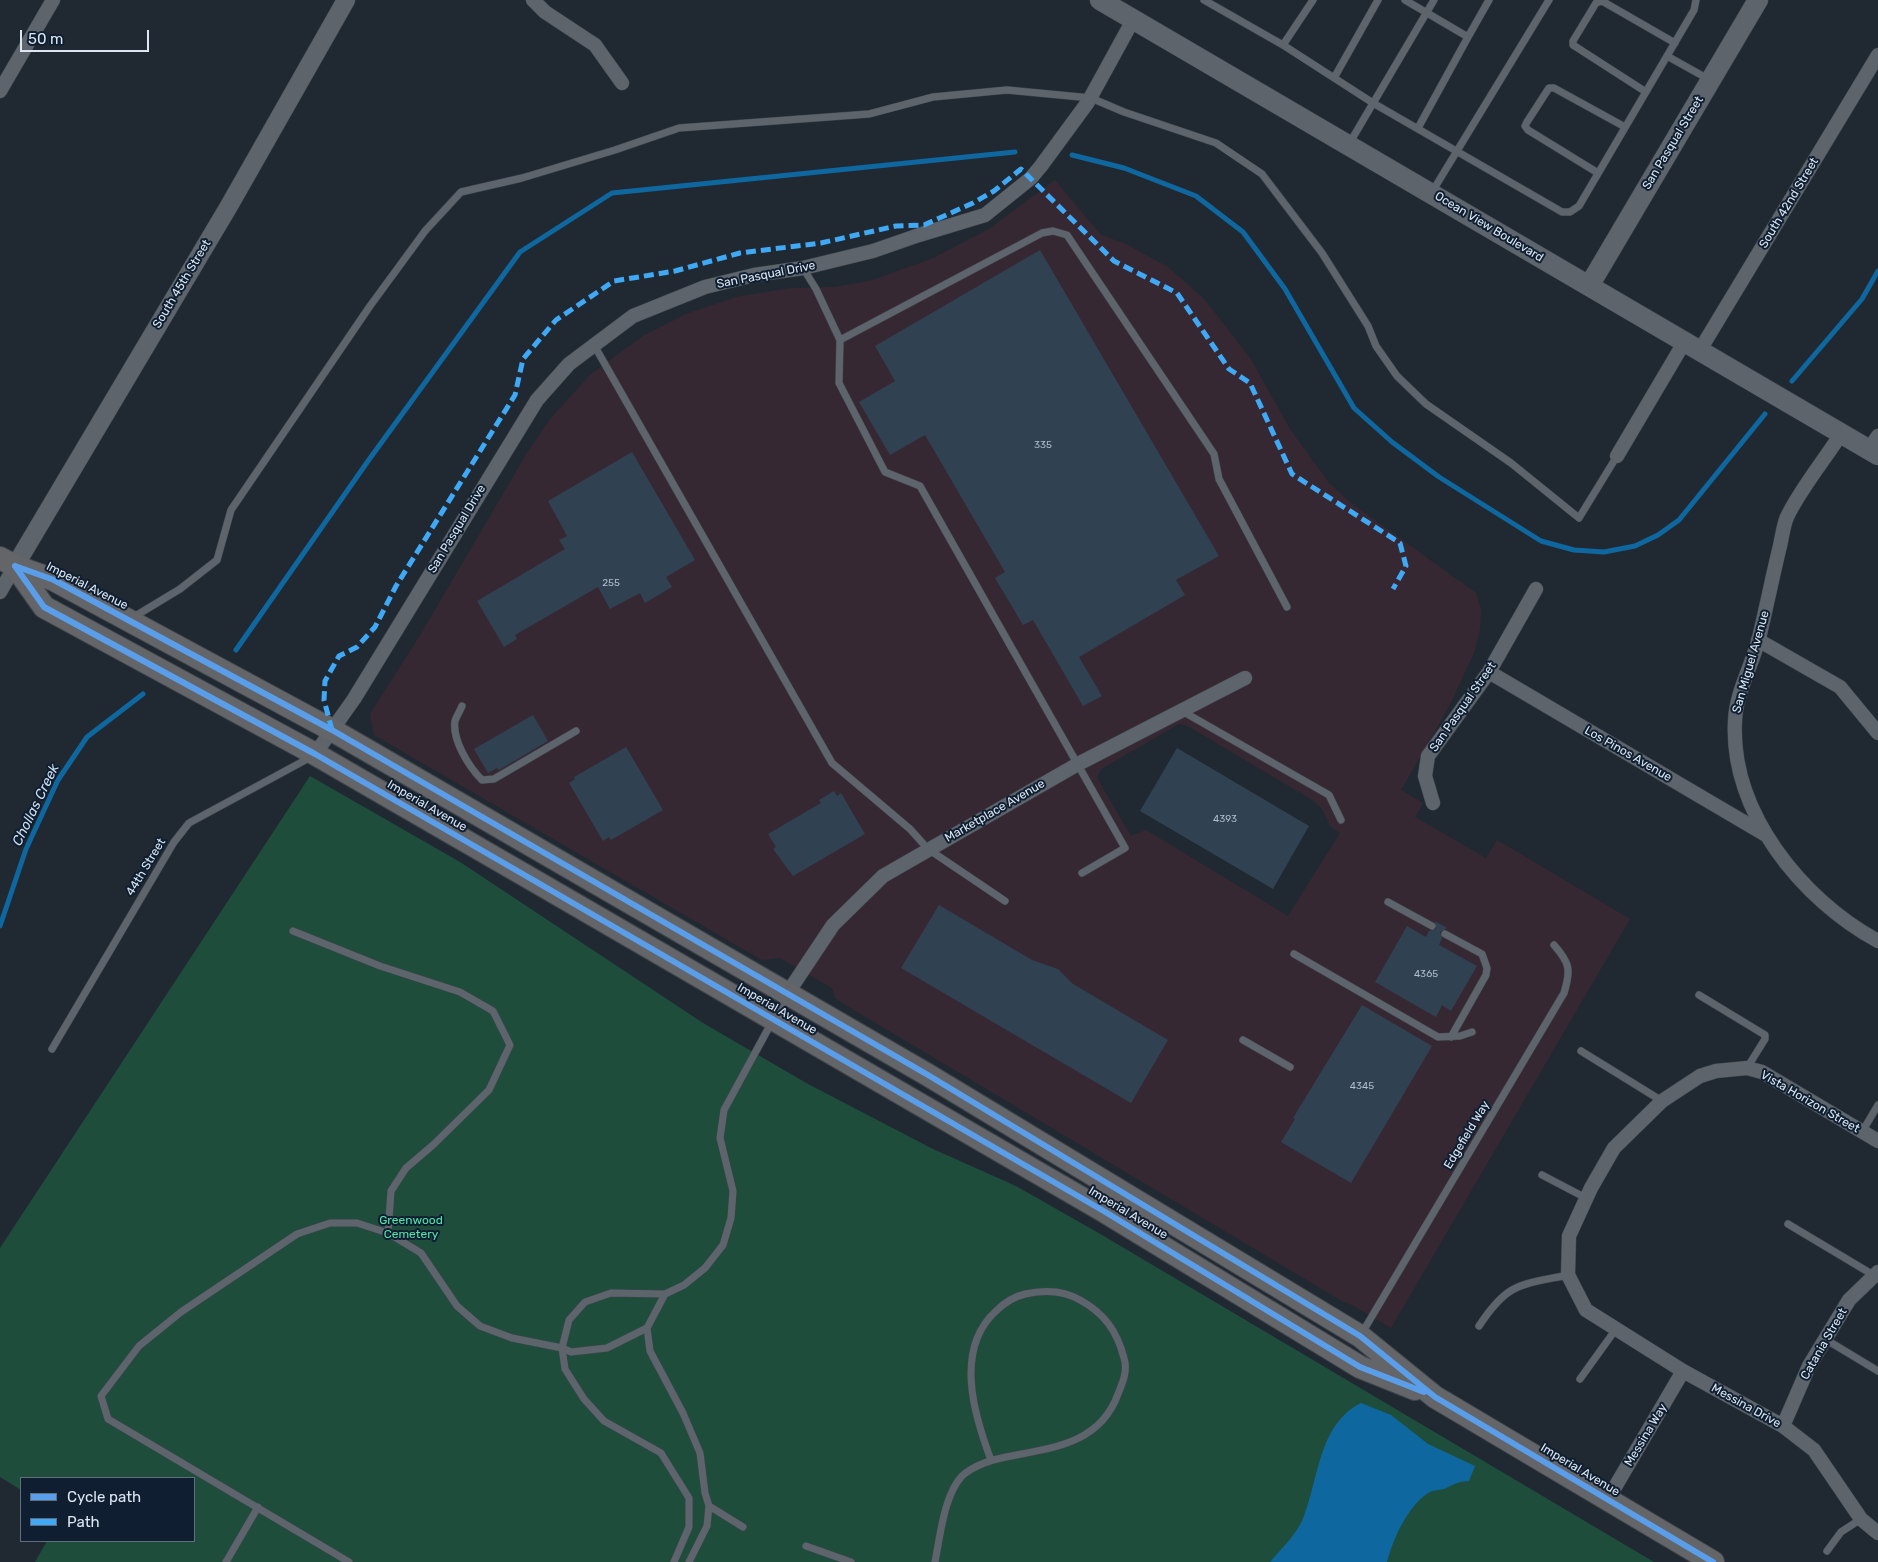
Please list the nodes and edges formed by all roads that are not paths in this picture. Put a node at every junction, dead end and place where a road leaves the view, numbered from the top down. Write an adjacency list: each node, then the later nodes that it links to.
1 (52, 0): 24 (street)
2 (346, 0): 42 (street, South 45th Street)
3 (533, 0): 23 (street)
4 (1100, 0): 15 (main road, Ocean View Boulevard)
5 (1204, 0): 18 (lane)
6 (1313, 0): 18 (lane)
7 (1378, 0): 21 (lane)
8 (1405, 0): 14 (lane)
9 (1434, 0): 14 (lane)
10 (1489, 0): 16 (lane)
11 (1549, 0): 31 (lane)
12 (1696, 0): 17 (lane)
13 (1758, 0): 22 (main road, San Pasqual Street)
14 (1426, 13): 16 (lane); 27 (lane)
15 (1134, 20): 26 (street, San Pasqual Drive); 30 (main road, Ocean View Boulevard)
16 (1468, 37): 29 (lane)
17 (1675, 43): 20 (lane); 25 (lane)
18 (1282, 45): 21 (lane)
19 (1878, 55): 38 (street, South 42nd Street)
20 (1667, 56): 22 (lane); 25 (lane)
21 (1334, 78): 27 (lane)
22 (1710, 80): 35 (main road, San Pasqual Street)
23 (622, 83)
24 (0, 90)
25 (1646, 92): 28 (lane)
26 (1090, 98): 34 (street, San Pasqual Drive); 41 (lane); 46 (lane)
27 (1373, 103): 29 (lane); 30 (lane)
28 (1625, 127): 32 (lane); 32 (lane)
29 (1418, 128): 31 (lane)
30 (1349, 144): 33 (main road, Ocean View Boulevard)
31 (1457, 151): 32 (lane); 33 (lane)
32 (1598, 173)
33 (1432, 192): 35 (main road, Ocean View Boulevard)
34 (804, 268): 36 (lane); 37 (street, San Pasqual Drive)
35 (1589, 286): 38 (main road, Ocean View Boulevard)
36 (840, 340): 45 (lane); 56 (lane)
37 (594, 345): 52 (street, San Pasqual Drive); 60 (lane)
38 (1692, 345): 39 (main road, Ocean View Boulevard); 41 (street)
39 (1841, 434): 40 (main road, Ocean View Boulevard); 47 (street, San Miguel Avenue)
40 (1875, 447)
41 (1617, 456)
42 (7, 562): 44 (street); 46 (main road, Imperial Avenue); 55 (main road, Imperial Avenue)
43 (1536, 589): 48 (street, San Pasqual Street)
44 (0, 592)
45 (1286, 607)
46 (129, 620): 52 (main road, Imperial Avenue)
47 (1758, 640): 54 (street); 59 (street, San Miguel Avenue)
48 (1489, 672): 57 (street, San Pasqual Street); 59 (street, Los Pinos Avenue)
49 (1244, 678): 51 (street, Marketplace Avenue)
50 (462, 706): 53 (lane)
51 (1182, 711): 56 (street, Marketplace Avenue); 58 (lane)
52 (332, 730): 55 (street, San Pasqual Drive); 70 (main road, Imperial Avenue)
53 (576, 731)
54 (1878, 733)
55 (315, 754): 72 (main road, Imperial Avenue); 76 (lane, 44th Street)
56 (1078, 764): 60 (street, Marketplace Avenue); 61 (lane)
57 (1433, 803)
58 (1341, 820)
59 (1767, 835): 67 (street, San Miguel Avenue)
60 (928, 849): 62 (lane); 70 (street, Marketplace Avenue)
61 (1082, 874)
62 (1005, 901)
63 (1388, 902): 64 (lane)
64 (1432, 926)
65 (293, 931): 87 (lane)
66 (1445, 934): 74 (lane)
67 (1878, 941)
68 (1554, 945): 95 (lane, Edgefield Way)
69 (1294, 954): 74 (lane)
70 (787, 994): 72 (lane); 95 (main road, Imperial Avenue)
71 (1699, 995): 79 (lane)
72 (772, 1020): 90 (main road, Imperial Avenue); 91 (lane)
73 (1472, 1032): 74 (lane)
74 (1451, 1036)
75 (1243, 1040): 78 (lane)
76 (52, 1049)
77 (1581, 1051): 80 (lane)
78 (1290, 1067)
79 (1747, 1068): 80 (street, Vista Horizon Street); 82 (street, Vista Horizon Street)
80 (1662, 1101): 85 (street, Vista Horizon Street)
81 (1878, 1105): 82 (lane)
82 (1862, 1132): 83 (street, Vista Horizon Street)
83 (1878, 1141)
84 (1542, 1175): 85 (lane)
85 (1586, 1198): 89 (street, Vista Horizon Street)
86 (1788, 1224): 88 (lane)
87 (388, 1233): 97 (lane); 106 (lane)
88 (1876, 1274): 96 (street, Catania Street)
89 (1568, 1275): 92 (lane); 94 (street, Messina Drive)
90 (1237, 1292): 95 (main road); 101 (main road, Imperial Avenue)
91 (666, 1294): 93 (lane); 97 (lane)
92 (1479, 1326)
93 (646, 1328): 97 (lane); 105 (lane)
94 (1616, 1329): 99 (street, Messina Drive); 100 (lane)
95 (1360, 1336): 101 (main road, Imperial Avenue)
96 (1825, 1339): 98 (lane); 102 (street, Catania Street)
97 (562, 1348): 114 (lane)
98 (1878, 1370)
99 (1684, 1371): 102 (street, Messina Drive); 104 (street, Messina Way)
100 (1580, 1379)
101 (1435, 1397): 104 (main road, Imperial Avenue)
102 (1783, 1426): 107 (street, Messina Drive)
103 (991, 1460): 103 (lane); 117 (lane)
104 (1608, 1500): 118 (main road, Imperial Avenue)
105 (709, 1506): 108 (lane); 115 (lane)
106 (258, 1507): 112 (lane); 113 (lane)
107 (1861, 1519): 109 (street, Messina Drive); 111 (lane)
108 (743, 1527)
109 (1878, 1533)
110 (806, 1546): 116 (lane)
111 (1827, 1552)
112 (226, 1562)
113 (349, 1562)
114 (674, 1562)
115 (689, 1562)
116 (851, 1562)
117 (935, 1562)
118 (1713, 1562)

